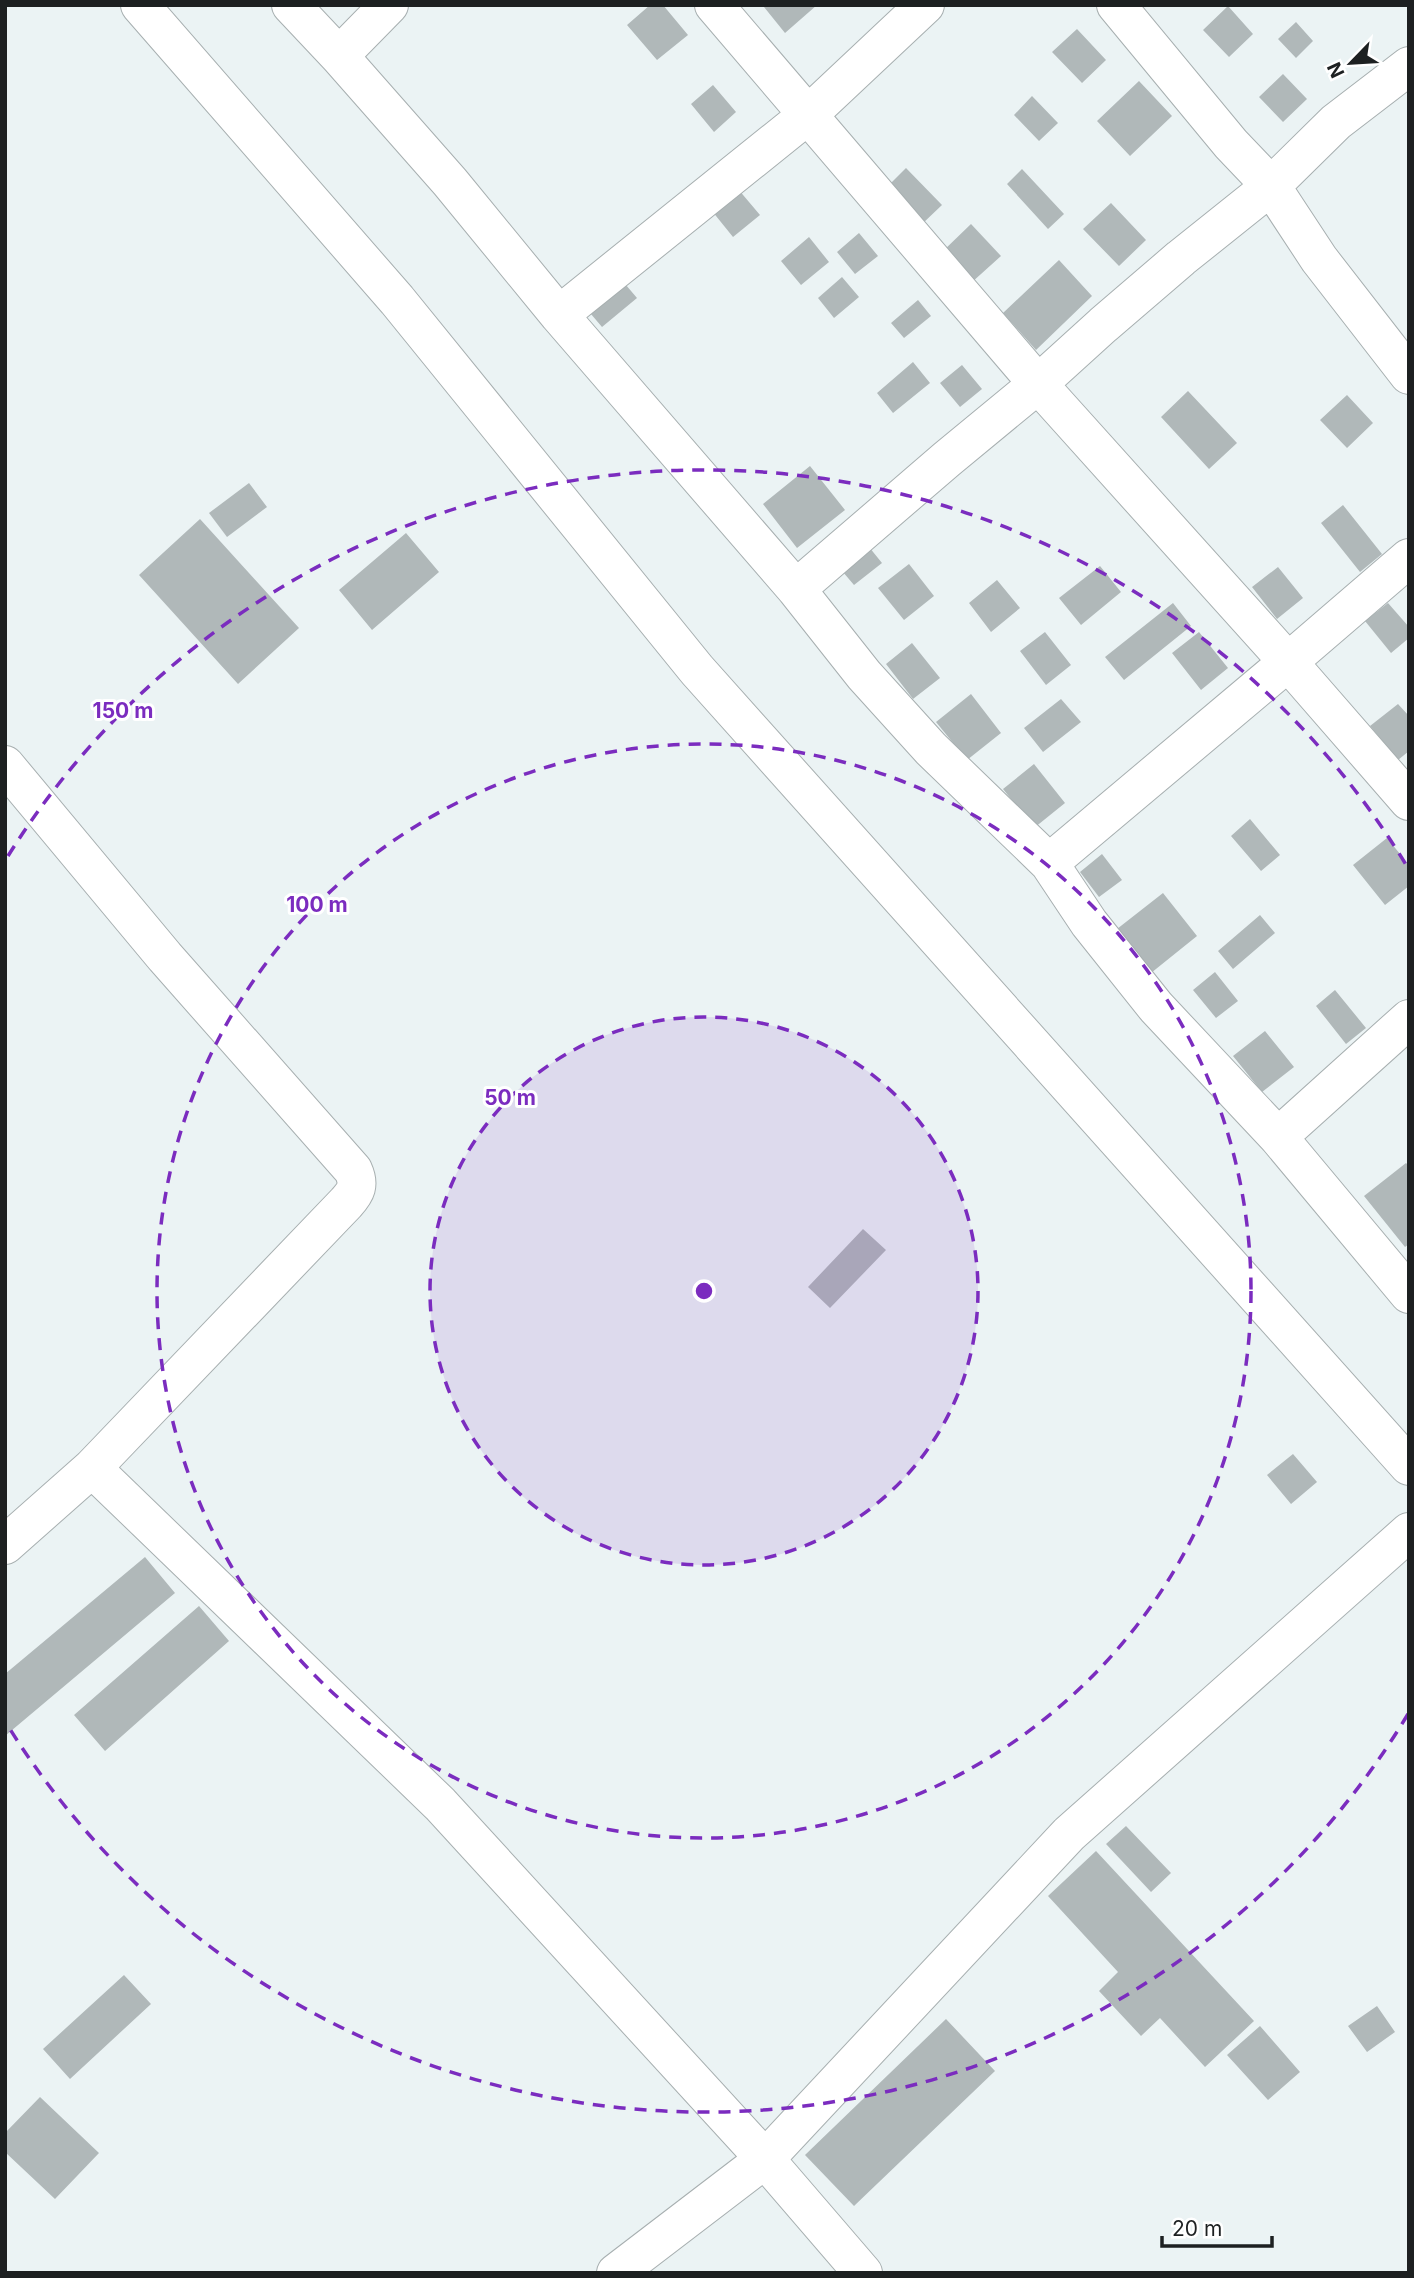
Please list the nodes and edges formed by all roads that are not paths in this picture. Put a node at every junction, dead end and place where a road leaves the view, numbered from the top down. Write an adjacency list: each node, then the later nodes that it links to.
1 (140, 5): 23 (street)
2 (291, 5): 7 (street)
3 (389, 5): 7 (street)
4 (714, 5): 9 (street)
5 (925, 5): 9 (street)
6 (1116, 5): 10 (street)
7 (339, 56): 11 (street)
8 (1409, 66): 10 (street)
9 (809, 114): 11 (street); 13 (street)
10 (1271, 186): 12 (street); 13 (street)
11 (559, 315): 15 (street)
12 (1409, 375)
13 (1038, 384): 15 (street); 16 (street)
14 (1409, 558): 16 (street)
15 (796, 589): 19 (street)
16 (1288, 662): 18 (street); 19 (street)
17 (5, 765): 24 (street)
18 (1409, 801)
19 (1049, 863): 21 (street)
20 (1409, 1019): 21 (street)
21 (1278, 1137): 22 (street)
22 (1409, 1294)
23 (1409, 1466)
24 (92, 1468): 26 (street); 27 (street)
25 (1409, 1532): 27 (street)
26 (5, 1545)
27 (765, 2159): 28 (street); 29 (street)
28 (616, 2273)
29 (863, 2273)

